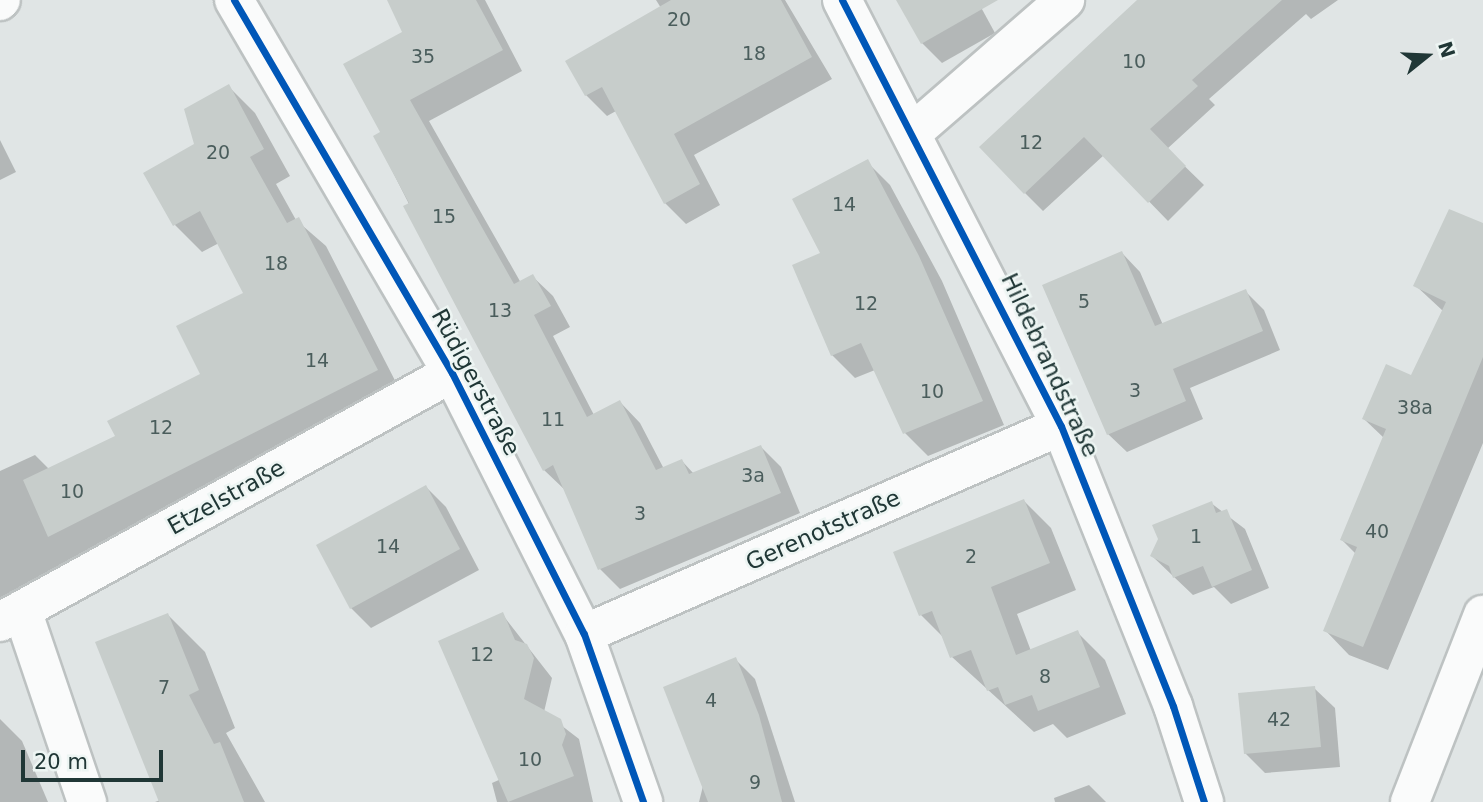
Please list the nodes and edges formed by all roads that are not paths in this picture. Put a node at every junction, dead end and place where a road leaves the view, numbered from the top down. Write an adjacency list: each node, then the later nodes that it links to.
1 (234, 0): 5 (street, Rüdigerstraße)
2 (842, 0): 4 (street, Hildebrandstraße)
3 (1065, 0): 4 (street)
4 (912, 133): 6 (street, Hildebrandstraße)
5 (452, 373): 8 (street, Etzelstraße); 9 (street, Rüdigerstraße)
6 (1061, 426): 9 (street, Gerenotstraße); 12 (street, Hildebrandstraße)
7 (1483, 615): 13 (street)
8 (11, 616): 10 (street)
9 (584, 634): 11 (street, Rüdigerstraße)
10 (87, 802)
11 (643, 802)
12 (1204, 802)
13 (1410, 802)

